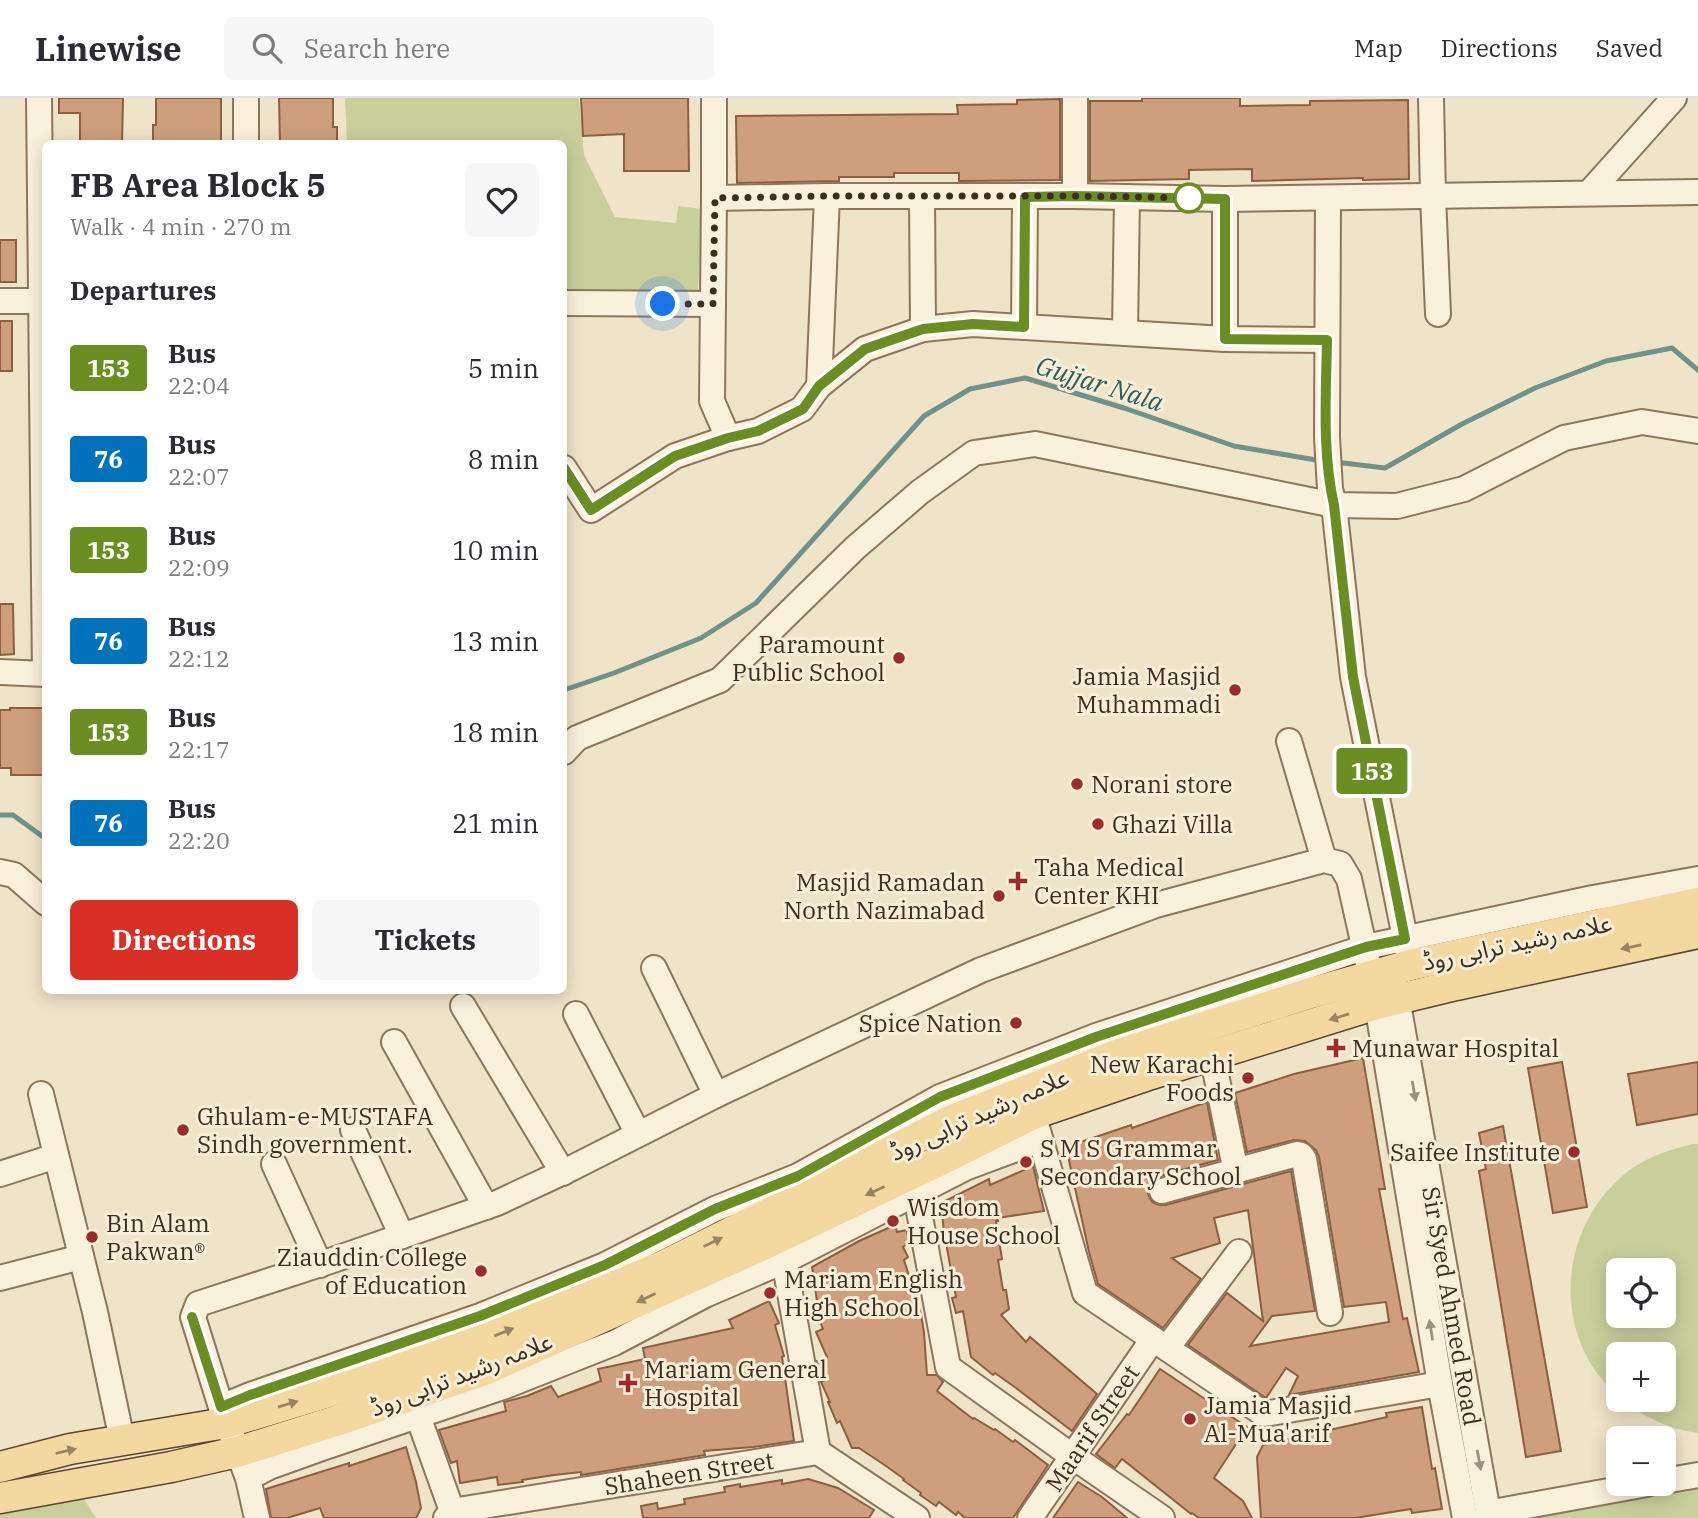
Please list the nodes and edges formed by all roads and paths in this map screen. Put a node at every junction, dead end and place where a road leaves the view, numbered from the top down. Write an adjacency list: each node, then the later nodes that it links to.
1 (39, 98): 19 (street)
2 (246, 98): 7 (street)
3 (714, 98): 16 (street)
4 (1074, 98): 11 (street)
5 (1431, 98): 12 (street)
6 (1674, 98): 9 (street)
7 (246, 140)
8 (1698, 192): 9 (street)
9 (1589, 193): 12 (street)
10 (827, 196): 13 (street); 16 (street); 30 (street)
11 (1074, 196): 14 (street); 15 (street)
12 (1433, 196): 17 (street); 24 (street)
13 (922, 197): 14 (street); 26 (street)
14 (1025, 197): 25 (street)
15 (1127, 197): 18 (street); 27 (street)
16 (715, 198): 23 (street)
17 (1328, 198): 18 (street); 29 (street)
18 (1225, 199): 28 (street)
19 (42, 250)
20 (0, 301): 21 (street)
21 (42, 301)
22 (567, 303): 23 (street)
23 (713, 304): 32 (street)
24 (1438, 314)
25 (1024, 327): 26 (street); 27 (street)
26 (923, 329): 30 (street)
27 (1125, 333): 28 (street)
28 (1225, 339): 29 (street)
29 (1327, 340): 34 (street)
30 (819, 386): 32 (street)
31 (1698, 431): 34 (street)
32 (728, 438): 33 (street)
33 (567, 473)
34 (1332, 497): 38 (street); 46 (street)
35 (0, 672): 36 (street)
36 (42, 674)
37 (1289, 741): 39 (street)
38 (567, 749)
39 (1324, 859): 46 (street); 52 (street)
40 (0, 872): 42 (street)
41 (1698, 879): 46 (street)
42 (42, 899)
43 (1698, 902): 46 (main road, علامہ رشید ترابی روڈ)
44 (1698, 933): 46 (main road, علامہ رشید ترابی روڈ, one-way to 46)
45 (654, 968): 52 (street)
46 (1388, 972): 50 (main road, علامہ رشید ترابی روڈ, one-way to 50); 72 (street, Sir Syed Ahmed Road, one-way to 46); 73 (main road, علامہ رشید ترابی روڈ); 85 (street, Sir Syed Ahmed Road, one-way to 85)
47 (463, 1006): 59 (street)
48 (576, 1014): 55 (street)
49 (394, 1042): 63 (street)
50 (1212, 1055): 53 (main road, علامہ رشید ترابی روڈ); 58 (street)
51 (41, 1094): 56 (street)
52 (716, 1095): 55 (street)
53 (1037, 1127): 61 (main road, علامہ رشید ترابی روڈ); 71 (street)
54 (353, 1130): 64 (street)
55 (638, 1135): 59 (street)
56 (56, 1156): 60 (street); 67 (street)
57 (274, 1164): 68 (street)
58 (1236, 1172): 62 (street); 70 (street)
59 (562, 1173): 63 (street)
60 (0, 1174)
61 (914, 1184): 65 (main road, علامہ رشید ترابی روڈ); 77 (street)
62 (1162, 1191)
63 (486, 1207): 64 (street)
64 (402, 1236): 68 (street)
65 (782, 1249): 74 (street); 76 (street); 78 (main road, علامہ رشید ترابی روڈ, one-way to 78)
66 (1239, 1252): 71 (street, Maarif Street)
67 (81, 1257): 69 (street); 75 (street)
68 (320, 1265): 73 (street)
69 (0, 1278)
70 (1331, 1313)
71 (1160, 1343): 72 (street); 77 (street, Maarif Street)
72 (1440, 1384): 85 (street, Sir Syed Ahmed Road)
73 (224, 1415): 75 (main road, علامہ رشید ترابی روڈ); 78 (street)
74 (418, 1416): 78 (street); 84 (street)
75 (121, 1440): 79 (main road, علامہ رشید ترابی روڈ, one-way to 75)
76 (818, 1452): 84 (street, Shaheen Street); 87 (street)
77 (1072, 1456): 88 (street, Maarif Street); 89 (street)
78 (242, 1465): 83 (main road, علامہ رشید ترابی روڈ); 86 (street)
79 (0, 1468)
80 (1698, 1475): 81 (street)
81 (1676, 1479)
82 (1606, 1492): 85 (street)
83 (0, 1498)
84 (449, 1514)
85 (1481, 1516)
86 (257, 1518)
87 (917, 1518)
88 (1030, 1518)
89 (1162, 1518)

